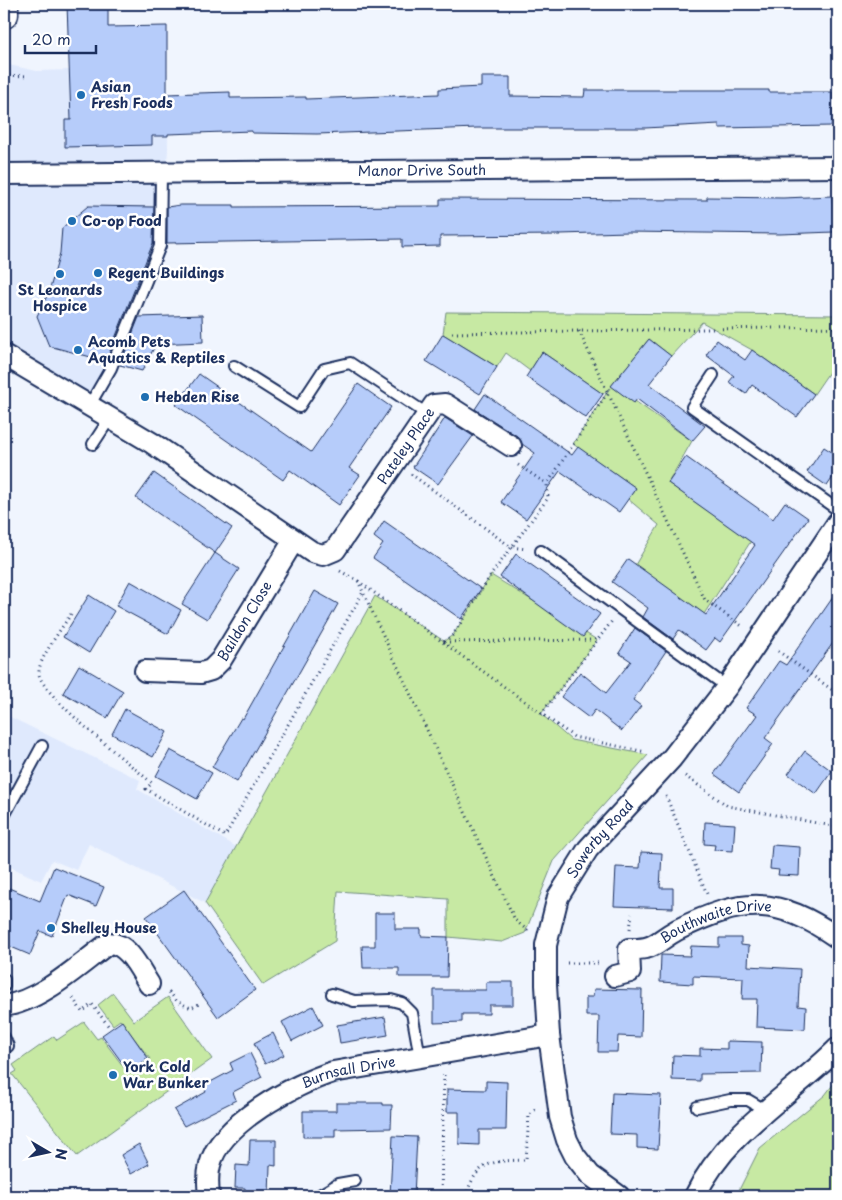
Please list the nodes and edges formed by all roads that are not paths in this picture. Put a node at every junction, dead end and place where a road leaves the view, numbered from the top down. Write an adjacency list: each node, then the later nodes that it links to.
1 (4, 4): 2 (main road)
2 (4, 12)
3 (838, 166): 4 (street, Manor Drive South)
4 (161, 173): 5 (street, Manor Drive South); 9 (lane)
5 (4, 174)
6 (4, 355): 9 (street)
7 (234, 366): 10 (lane)
8 (713, 375): 14 (lane)
9 (89, 406): 11 (street)
10 (427, 414): 13 (street, Pateley Place); 16 (street, Pateley Place)
11 (110, 418): 12 (lane); 16 (street)
12 (93, 444)
13 (511, 446)
14 (838, 510)
15 (838, 522): 19 (street, Sowerby Road)
16 (294, 540): 18 (street, Baildon Close)
17 (541, 551): 19 (lane)
18 (145, 671)
19 (726, 687): 29 (street, Sowerby Road)
20 (42, 746): 21 (lane)
21 (4, 816)
22 (838, 938): 23 (street, Bouthwaite Drive)
23 (615, 976)
24 (4, 979): 26 (lane)
25 (149, 984): 28 (street)
26 (4, 986)
27 (332, 994): 31 (lane)
28 (4, 1006)
29 (549, 1035): 31 (street, Burnsall Drive); 35 (street, Sowerby Road)
30 (838, 1048): 33 (street)
31 (420, 1057): 36 (street, Burnsall Drive)
32 (697, 1107): 33 (lane)
33 (765, 1110): 38 (street)
34 (355, 1181): 37 (lane)
35 (614, 1195)
36 (210, 1196)
37 (318, 1196)
38 (695, 1196)

